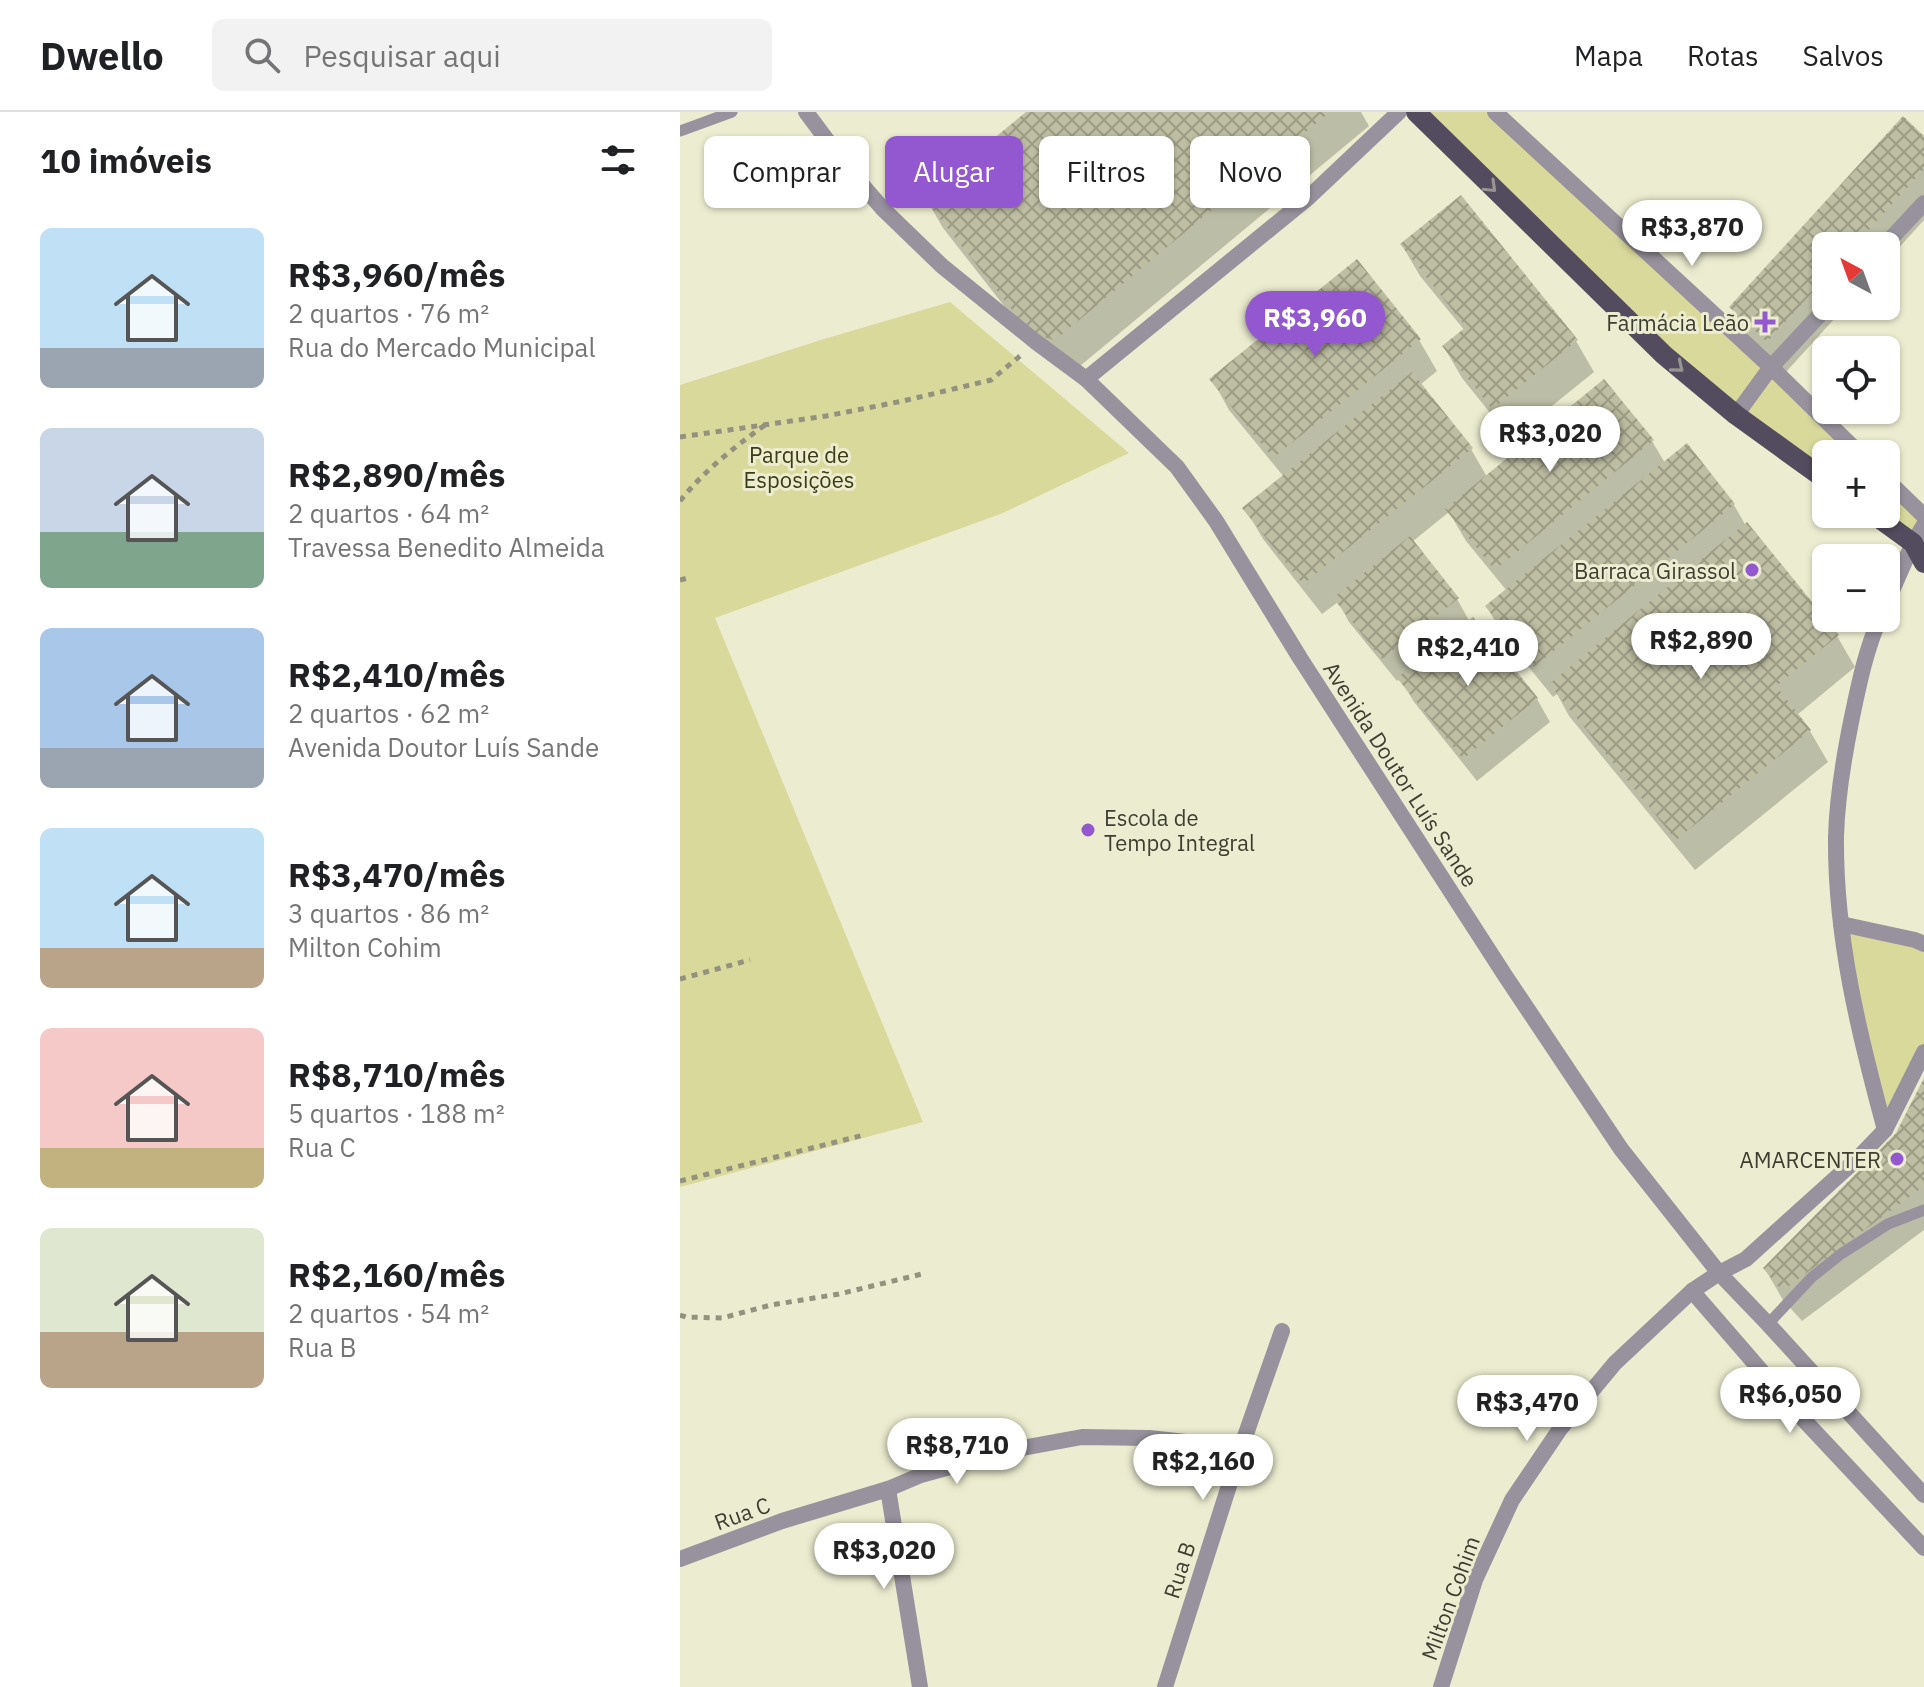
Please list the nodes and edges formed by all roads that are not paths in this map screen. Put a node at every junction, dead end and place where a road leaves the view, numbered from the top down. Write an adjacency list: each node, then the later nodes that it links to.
1 (732, 112): 6 (lane)
2 (806, 112): 11 (street, Avenida Doutor Luís Sande)
3 (1399, 112): 11 (street)
4 (1416, 112): 12 (main road, one-way to 12)
5 (1495, 112): 10 (street)
6 (680, 131)
7 (1924, 203): 8 (street)
8 (1897, 232)
9 (1815, 320): 10 (street)
10 (1771, 367): 12 (street); 13 (street)
11 (1086, 379): 28 (street, Avenida Doutor Luís Sande)
12 (1736, 415): 14 (main road)
13 (1846, 440)
14 (1812, 470)
15 (1900, 493): 16 (street)
16 (1924, 516)
17 (1924, 525): 19 (street)
18 (1892, 528): 19 (main road)
19 (1913, 543): 20 (main road); 21 (street)
20 (1924, 563)
21 (1900, 572)
22 (1873, 632): 23 (street)
23 (1841, 924): 24 (street); 26 (street)
24 (1924, 944)
25 (1924, 1052): 26 (street, Milton Cohim)
26 (1885, 1130): 28 (street, Milton Cohim)
27 (1924, 1210): 30 (lane)
28 (1719, 1273): 29 (street, Milton Cohim); 30 (street, Avenida Doutor Luís Sande)
29 (1692, 1291): 35 (street); 39 (street, Milton Cohim)
30 (1768, 1324): 34 (street, Avenida Doutor Luís Sande)
31 (1282, 1331): 32 (street, Rua B)
32 (1241, 1448): 33 (street, Rua C); 38 (street, Rua B)
33 (888, 1489): 36 (street, Rua C); 37 (street)
34 (1924, 1495)
35 (1924, 1548)
36 (680, 1559)
37 (920, 1687)
38 (1165, 1687)
39 (1441, 1687)

